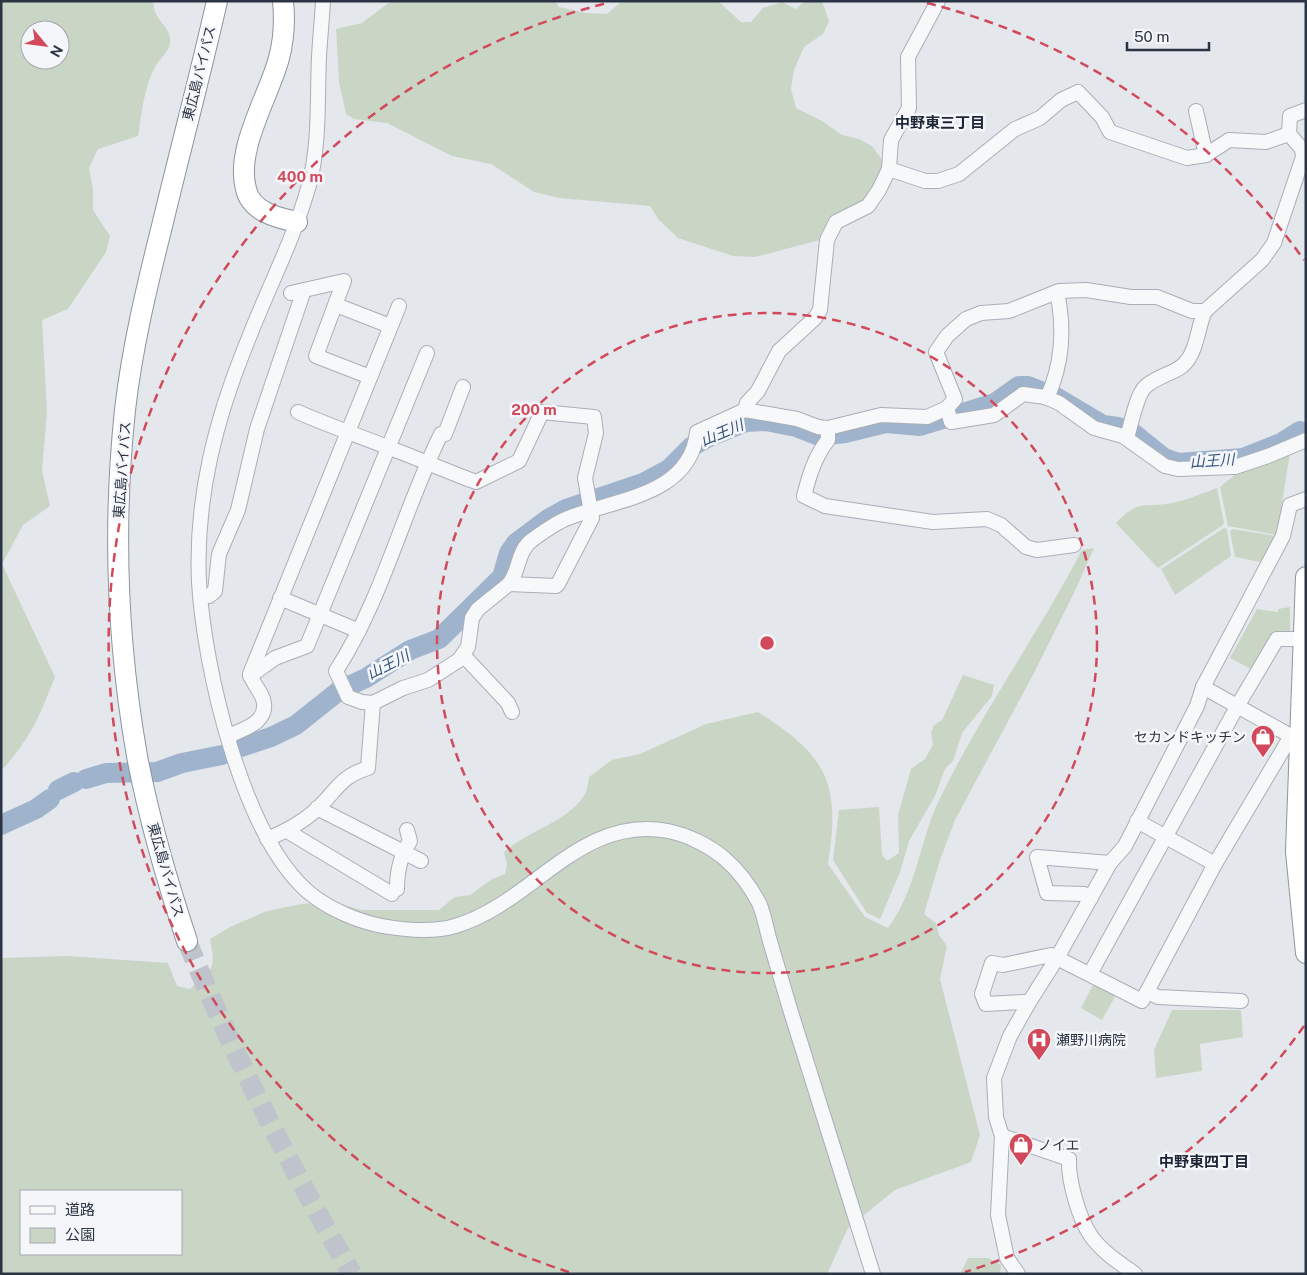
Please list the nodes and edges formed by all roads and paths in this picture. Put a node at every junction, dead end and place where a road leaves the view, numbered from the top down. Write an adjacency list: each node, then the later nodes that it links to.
1 (217, 1): 60 (highway, 東広島バイパス)
2 (283, 1): 10 (highway)
3 (295, 1): 10 (highway)
4 (323, 1): 12 (street)
5 (938, 1): 11 (street)
6 (1306, 110): 8 (street)
7 (1196, 111): 9 (street)
8 (1289, 134): 9 (street); 16 (street)
9 (1206, 155): 11 (street)
10 (244, 159): 12 (highway)
11 (888, 169): 22 (street)
12 (295, 228): 47 (street)
13 (1057, 292): 16 (street); 21 (street); 24 (street)
14 (336, 305): 17 (street); 19 (street); 36 (street)
15 (399, 306): 17 (street)
16 (1205, 311): 27 (street)
17 (390, 326): 19 (street)
18 (427, 353): 29 (street)
19 (370, 377): 25 (street)
20 (463, 387): 30 (street)
21 (1048, 395): 24 (street); 27 (street)
22 (744, 410): 26 (street); 32 (street)
23 (298, 412): 25 (street)
24 (949, 412): 26 (street)
25 (349, 432): 29 (street); 37 (street)
26 (828, 432): 33 (street)
27 (1128, 434): 28 (street)
28 (1306, 440)
29 (388, 447): 30 (street); 38 (street)
30 (427, 463): 32 (street); 39 (street)
31 (1306, 499): 43 (street)
32 (591, 507): 35 (street); 35 (street)
33 (1074, 545)
34 (1306, 577): 40 (highway)
35 (509, 584): 41 (street)
36 (209, 596)
37 (280, 598): 38 (street); 42 (street)
38 (321, 614): 39 (street); 42 (street)
39 (359, 631): 44 (street)
40 (1303, 639): 45 (street); 48 (highway)
41 (462, 655): 44 (street); 46 (street)
42 (250, 676): 47 (street)
43 (1203, 687): 45 (street); 50 (street)
44 (373, 703): 49 (street)
45 (1238, 705): 48 (street); 53 (street)
46 (512, 712)
47 (228, 736): 54 (street)
48 (1295, 736): 58 (street); 61 (highway)
49 (317, 808): 52 (street); 55 (street)
50 (1137, 821): 53 (street); 57 (street)
51 (407, 830): 55 (street)
52 (287, 831): 54 (street); 55 (street)
53 (1167, 838): 58 (street); 63 (street)
54 (268, 839): 68 (street)
55 (403, 852): 56 (street)
56 (422, 861)
57 (1110, 863): 59 (street); 59 (street)
58 (1215, 864): 64 (street)
59 (1091, 898): 62 (street)
60 (187, 942)
61 (1306, 953)
62 (1057, 958): 63 (street); 66 (street); 66 (street)
63 (1090, 974): 64 (street)
64 (1147, 992): 65 (street)
65 (1241, 1001)
66 (1028, 1004): 67 (street)
67 (1002, 1136): 69 (street); 70 (street)
68 (873, 1274)
69 (1018, 1274)
70 (1135, 1274)

